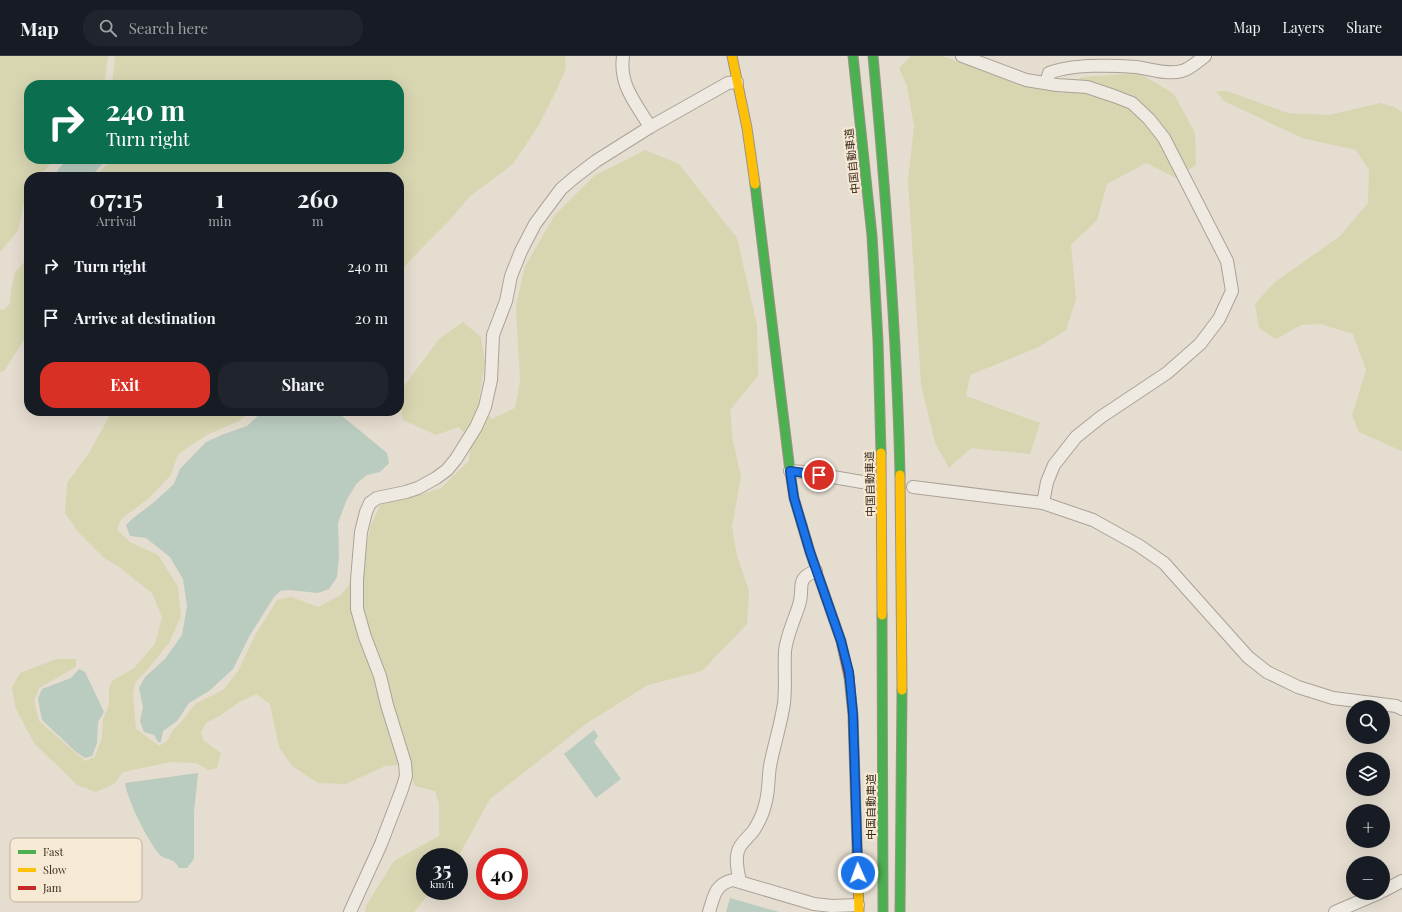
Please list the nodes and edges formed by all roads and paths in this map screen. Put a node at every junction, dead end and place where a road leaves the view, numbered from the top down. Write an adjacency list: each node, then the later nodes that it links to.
1 (623, 56): 10 (street)
2 (732, 56): 8 (main road)
3 (848, 56): 11 (main road)
4 (853, 56): 11 (main road, 中国自動車道)
5 (873, 56): 26 (main road)
6 (962, 56): 9 (street)
7 (1206, 56): 9 (street)
8 (737, 82): 10 (street); 12 (main road)
9 (1046, 83): 15 (street)
10 (650, 127): 23 (street)
11 (862, 134): 25 (main road, 中国自動車道)
12 (790, 471): 13 (street); 16 (main road)
13 (862, 482)
14 (913, 487): 15 (street)
15 (1043, 503): 17 (street)
16 (816, 571): 19 (street); 22 (main road)
17 (1402, 709)
18 (1402, 881): 20 (street)
19 (740, 882): 22 (street); 24 (street)
20 (1390, 887)
21 (1363, 900): 27 (street)
22 (859, 908)
23 (350, 912)
24 (709, 912)
25 (883, 912)
26 (900, 912)
27 (1335, 912)

